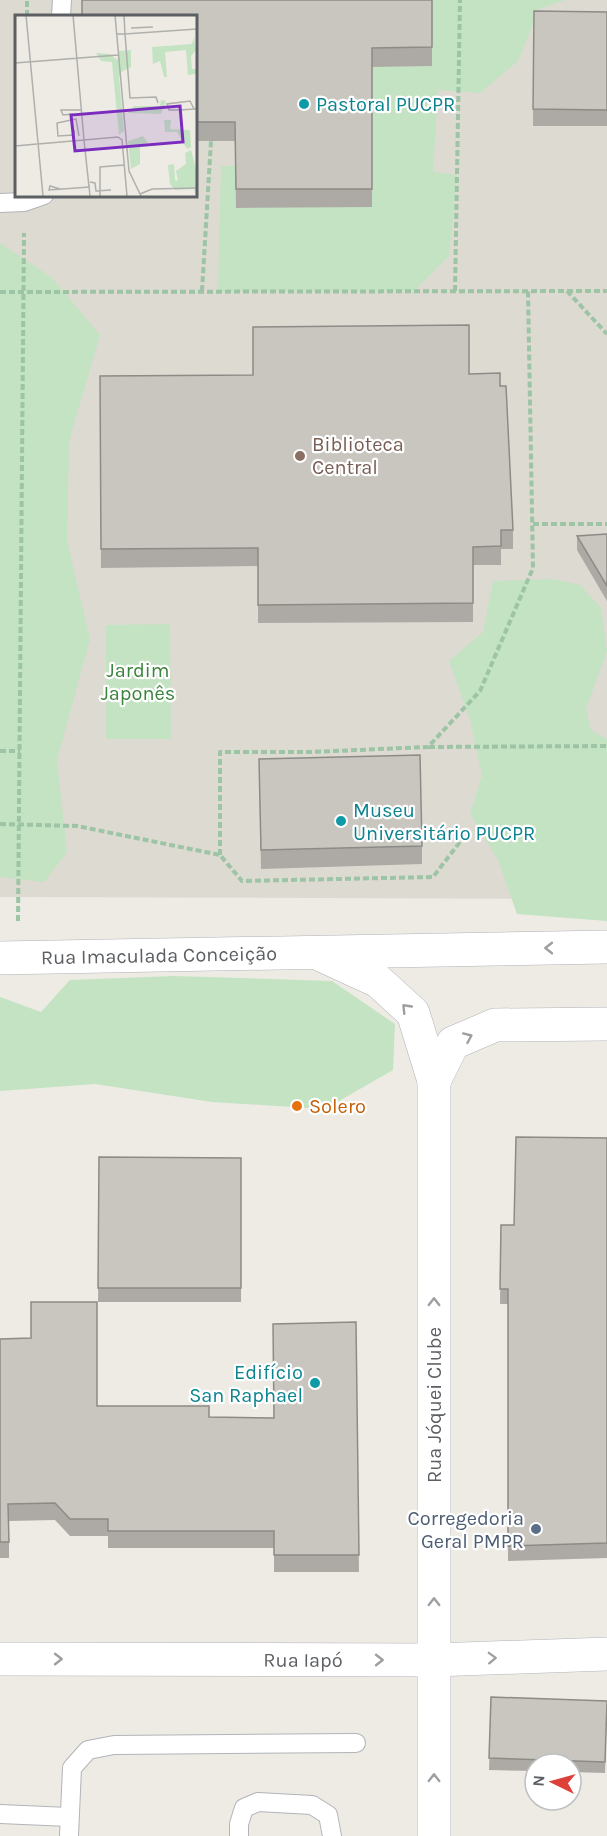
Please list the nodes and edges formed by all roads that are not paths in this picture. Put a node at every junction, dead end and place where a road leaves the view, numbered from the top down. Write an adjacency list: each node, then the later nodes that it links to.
1 (62, 0): 2 (lane)
2 (61, 15)
3 (41, 196): 4 (lane)
4 (0, 203)
5 (607, 947): 6 (main road, Rua Imaculada Conceição, one-way to 6)
6 (319, 954): 7 (main road, Rua Imaculada Conceição); 9 (main road, Rua Imaculada Conceição, one-way to 6)
7 (8, 958)
8 (607, 1024): 9 (main road, one-way to 8)
9 (434, 1081): 12 (main road, Rua Jóquei Clube, one-way to 9)
10 (607, 1654): 12 (main road, Rua Iapó, one-way to 10)
11 (0, 1659): 12 (main road, Rua Iapó, one-way to 12)
12 (434, 1660): 19 (main road, Rua Jóquei Clube, one-way to 12)
13 (356, 1743): 15 (lane)
14 (0, 1814): 15 (lane)
15 (69, 1817): 16 (lane)
16 (69, 1836)
17 (239, 1836): 18 (lane)
18 (332, 1836)
19 (434, 1836)

